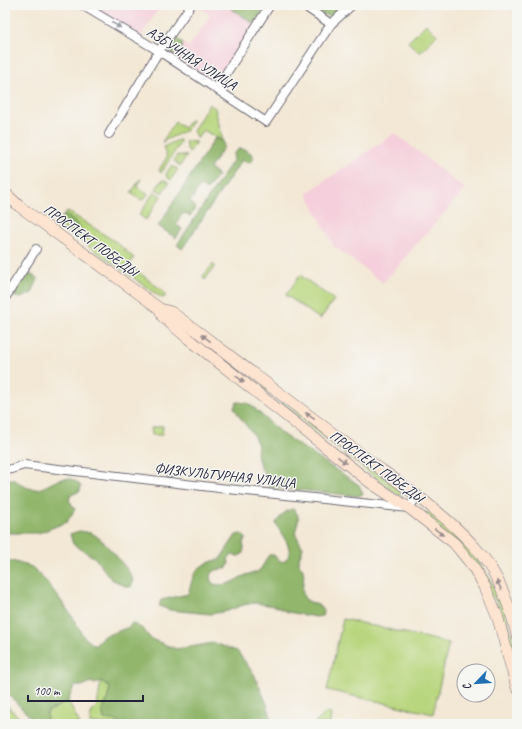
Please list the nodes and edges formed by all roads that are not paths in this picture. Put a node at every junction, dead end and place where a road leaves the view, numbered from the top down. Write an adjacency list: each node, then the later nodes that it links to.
1 (82, 5): 7 (street, АЗБУЧНАЯ УЛИЦА, one-way to 7)
2 (191, 5): 7 (street)
3 (270, 5): 8 (street)
4 (303, 5): 6 (street)
5 (352, 5): 6 (street)
6 (332, 24): 8 (street, АЗБУЧНАЯ УЛИЦА)
7 (159, 51): 8 (street, АЗБУЧНАЯ УЛИЦА); 9 (street)
8 (216, 89)
9 (109, 134)
10 (5, 194): 13 (street, ПРОСПЕКТ ПОБЕДЫ)
11 (36, 249): 12 (street)
12 (5, 298)
13 (160, 309): 15 (street, ПРОСПЕКТ ПОБЕДЫ, one-way to 13); 16 (street, ПРОСПЕКТ ПОБЕДЫ, one-way to 16)
14 (5, 471): 16 (street, ФИЗКУЛЬТУРНАЯ УЛИЦА)
15 (417, 496): 16 (street); 17 (street, ПРОСПЕКТ ПОБЕДЫ, one-way to 15)
16 (409, 508): 18 (street, ПРОСПЕКТ ПОБЕДЫ, one-way to 18)
17 (517, 635)
18 (517, 688)

